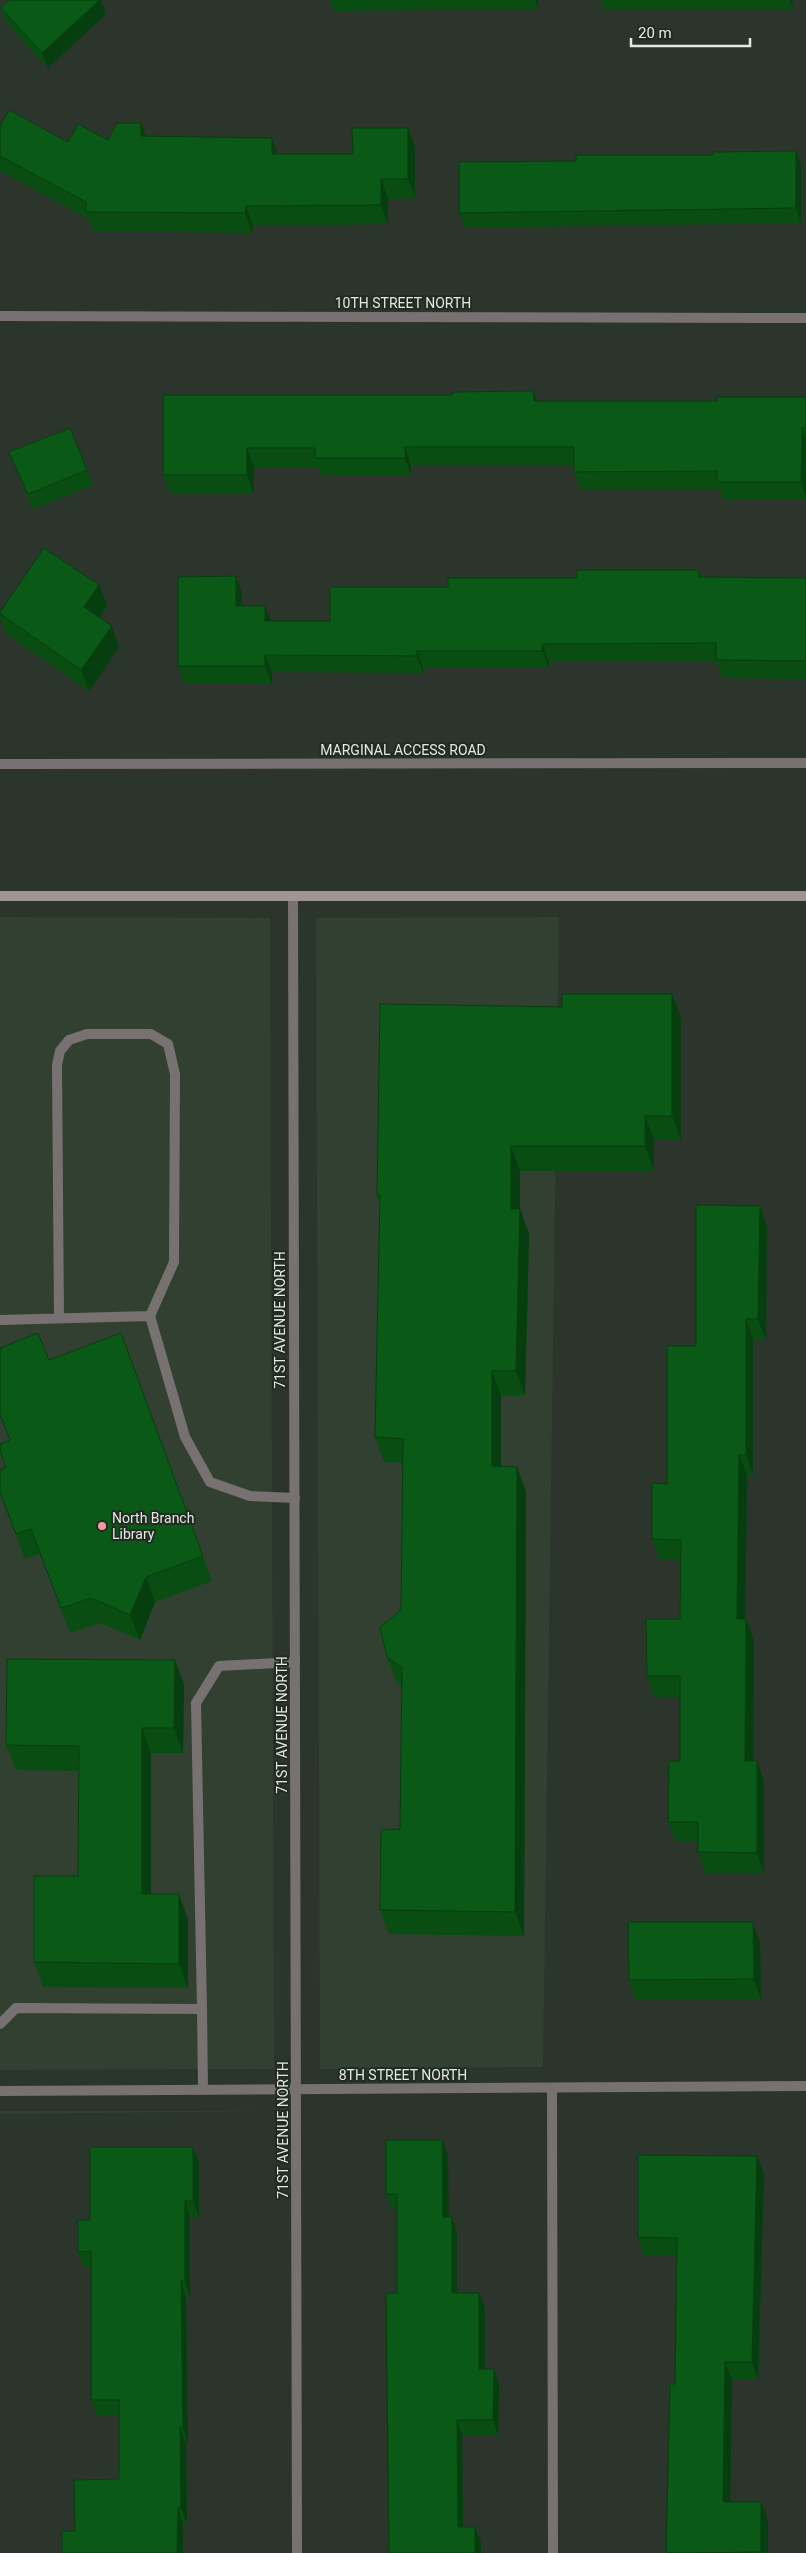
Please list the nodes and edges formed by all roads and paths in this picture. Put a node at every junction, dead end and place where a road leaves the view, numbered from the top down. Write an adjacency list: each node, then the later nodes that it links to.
1 (0, 316): 2 (street, 10TH STREET NORTH)
2 (806, 318)
3 (806, 763): 4 (street, MARGINAL ACCESS ROAD)
4 (0, 764)
5 (0, 896): 7 (main road)
6 (806, 896): 7 (main road)
7 (293, 897): 11 (street, 71ST AVENUE NORTH)
8 (150, 1316): 9 (street); 9 (street); 11 (street)
9 (59, 1318): 10 (street)
10 (0, 1320)
11 (295, 1498): 12 (street, 71ST AVENUE NORTH)
12 (295, 1662): 13 (street); 17 (street, 71ST AVENUE NORTH)
13 (202, 2009): 14 (street); 19 (street)
14 (0, 2024)
15 (806, 2086): 16 (street, 8TH STREET NORTH)
16 (552, 2088): 17 (street, 8TH STREET NORTH); 21 (street)
17 (297, 2089): 19 (street, 8TH STREET NORTH); 20 (street, 71ST AVENUE NORTH)
18 (0, 2090): 19 (street, 8TH STREET NORTH)
19 (203, 2090)
20 (297, 2553)
21 (553, 2553)

